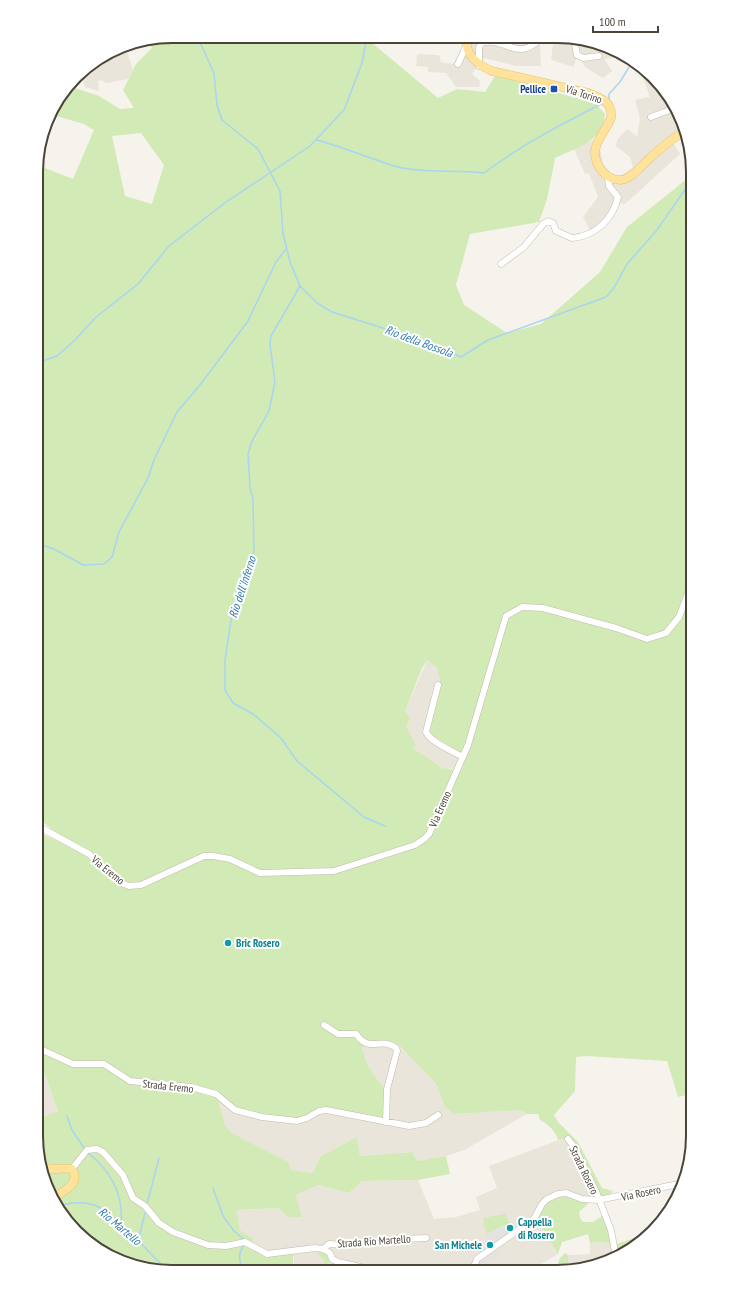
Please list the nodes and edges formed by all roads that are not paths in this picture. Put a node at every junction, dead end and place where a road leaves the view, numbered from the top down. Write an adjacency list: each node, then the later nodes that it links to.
1 (467, 43): 8 (street)
2 (468, 43): 9 (main road)
3 (482, 43): 9 (street)
4 (503, 43): 5 (street)
5 (535, 43)
6 (575, 44): 7 (street)
7 (599, 56)
8 (458, 64)
9 (479, 66): 13 (main road, Via Torino)
10 (669, 109): 11 (street)
11 (652, 117)
12 (680, 134): 13 (main road)
13 (608, 177): 14 (street)
14 (501, 264)
15 (686, 598): 17 (street, Via Eremo)
16 (438, 685): 17 (street)
17 (463, 757): 20 (street, Via Eremo)
18 (43, 829): 20 (street, Via Eremo)
19 (43, 831): 20 (street, Via Eremo)
20 (49, 833)
21 (324, 1025): 24 (street)
22 (43, 1050): 24 (street, Strada Eremo)
23 (438, 1115): 24 (street, Strada Eremo)
24 (386, 1122)
25 (568, 1139): 30 (street, Strada Rosero)
26 (47, 1169): 27 (main road)
27 (72, 1169): 29 (main road); 32 (street, Strada Rio Martello)
28 (676, 1185): 30 (street, Via Rosero)
29 (57, 1195)
30 (598, 1200): 33 (street, Strada Rosero); 35 (street, Strada Rosero)
31 (426, 1238): 32 (street, Strada Rio Martello)
32 (324, 1249): 34 (street, Strada Rio Martello)
33 (615, 1251)
34 (350, 1265)
35 (476, 1265)

